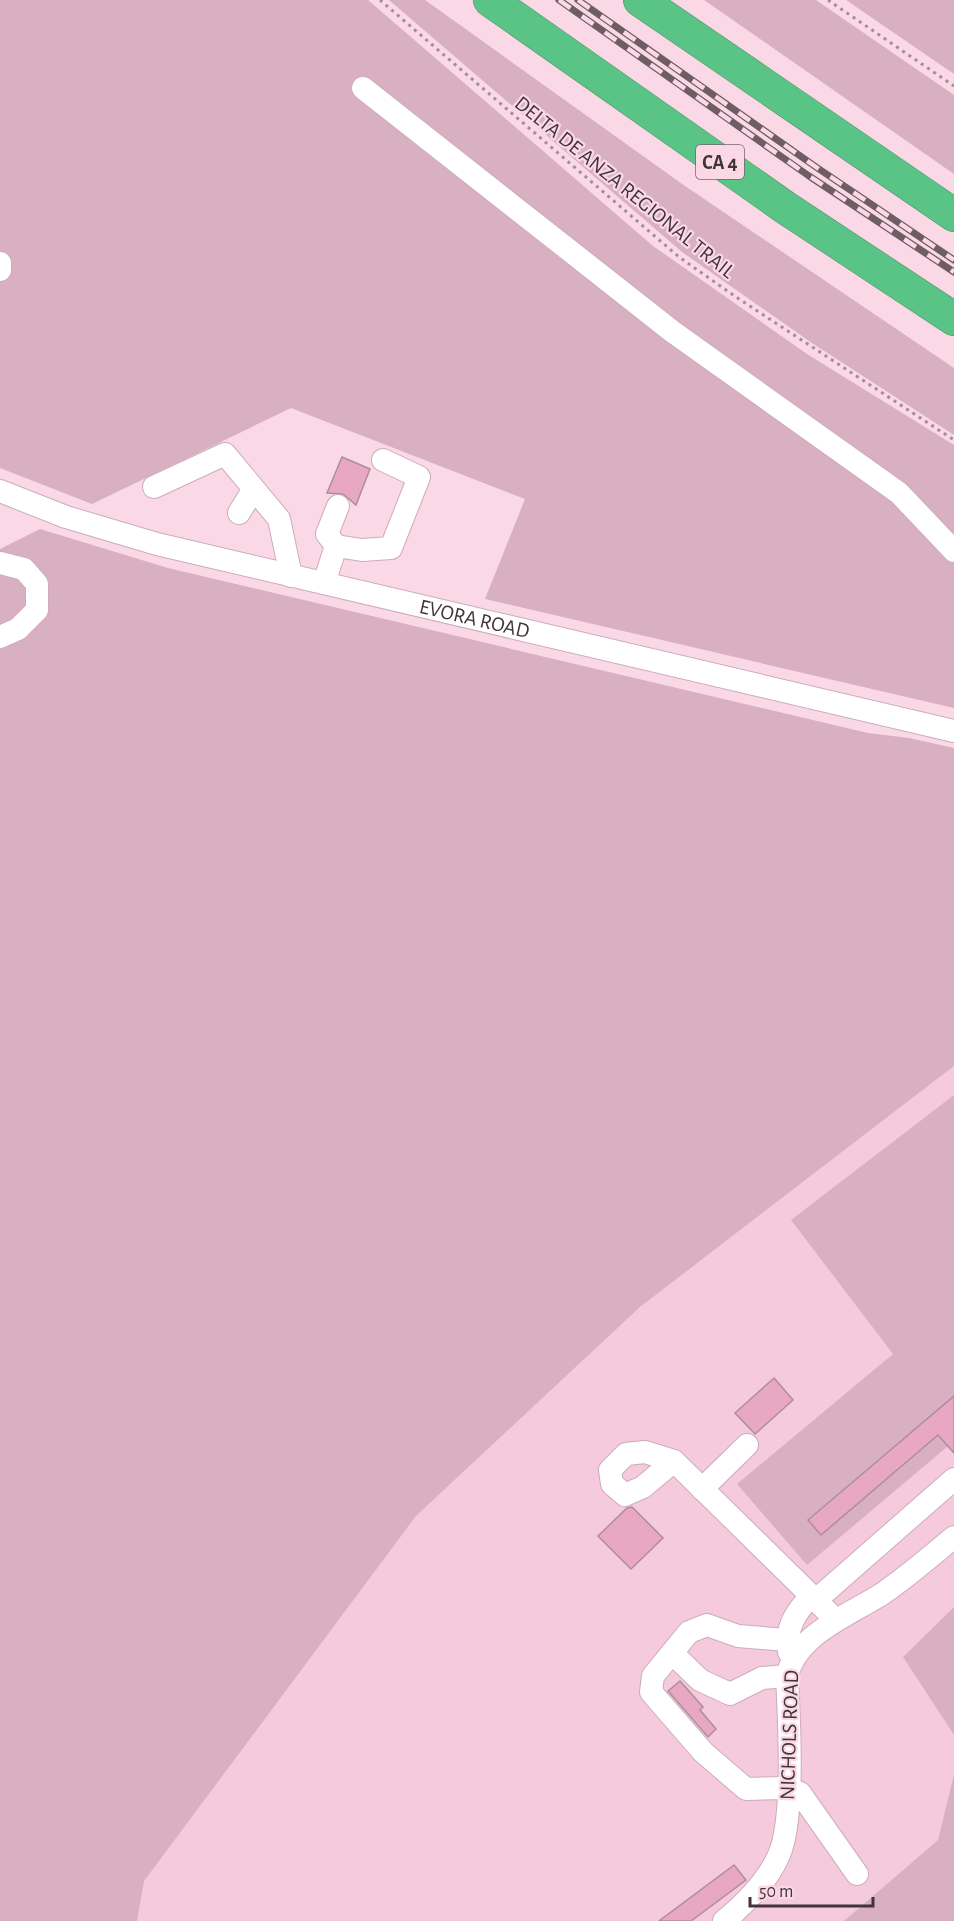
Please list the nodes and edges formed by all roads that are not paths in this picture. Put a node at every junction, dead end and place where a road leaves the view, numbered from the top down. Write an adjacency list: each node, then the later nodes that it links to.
1 (490, 0): 7 (highway, CA 4)
2 (640, 0): 4 (highway)
3 (363, 88): 15 (street)
4 (954, 215)
5 (0, 263): 6 (street)
6 (0, 270)
7 (954, 319)
8 (383, 460): 14 (street)
9 (154, 488): 10 (street)
10 (253, 490): 13 (street); 17 (street)
11 (0, 491): 17 (street, EVORA ROAD)
12 (338, 506): 14 (street)
13 (239, 513)
14 (336, 546): 18 (street)
15 (954, 550)
16 (0, 563): 19 (street)
17 (291, 576): 18 (street, EVORA ROAD)
18 (324, 584): 20 (street, EVORA ROAD)
19 (0, 637)
20 (954, 731)
21 (747, 1445): 24 (street)
22 (674, 1461): 24 (street)
23 (954, 1479): 26 (street)
24 (702, 1490): 26 (street)
25 (954, 1537): 27 (street, NICHOLS ROAD)
26 (813, 1598): 27 (street); 28 (street)
27 (837, 1620): 30 (street, NICHOLS ROAD)
28 (787, 1640): 29 (street); 30 (street)
29 (672, 1653): 30 (street); 31 (street)
30 (789, 1670): 31 (street, NICHOLS ROAD)
31 (787, 1788): 32 (street); 33 (street, NICHOLS ROAD)
32 (857, 1874)
33 (723, 1921)

